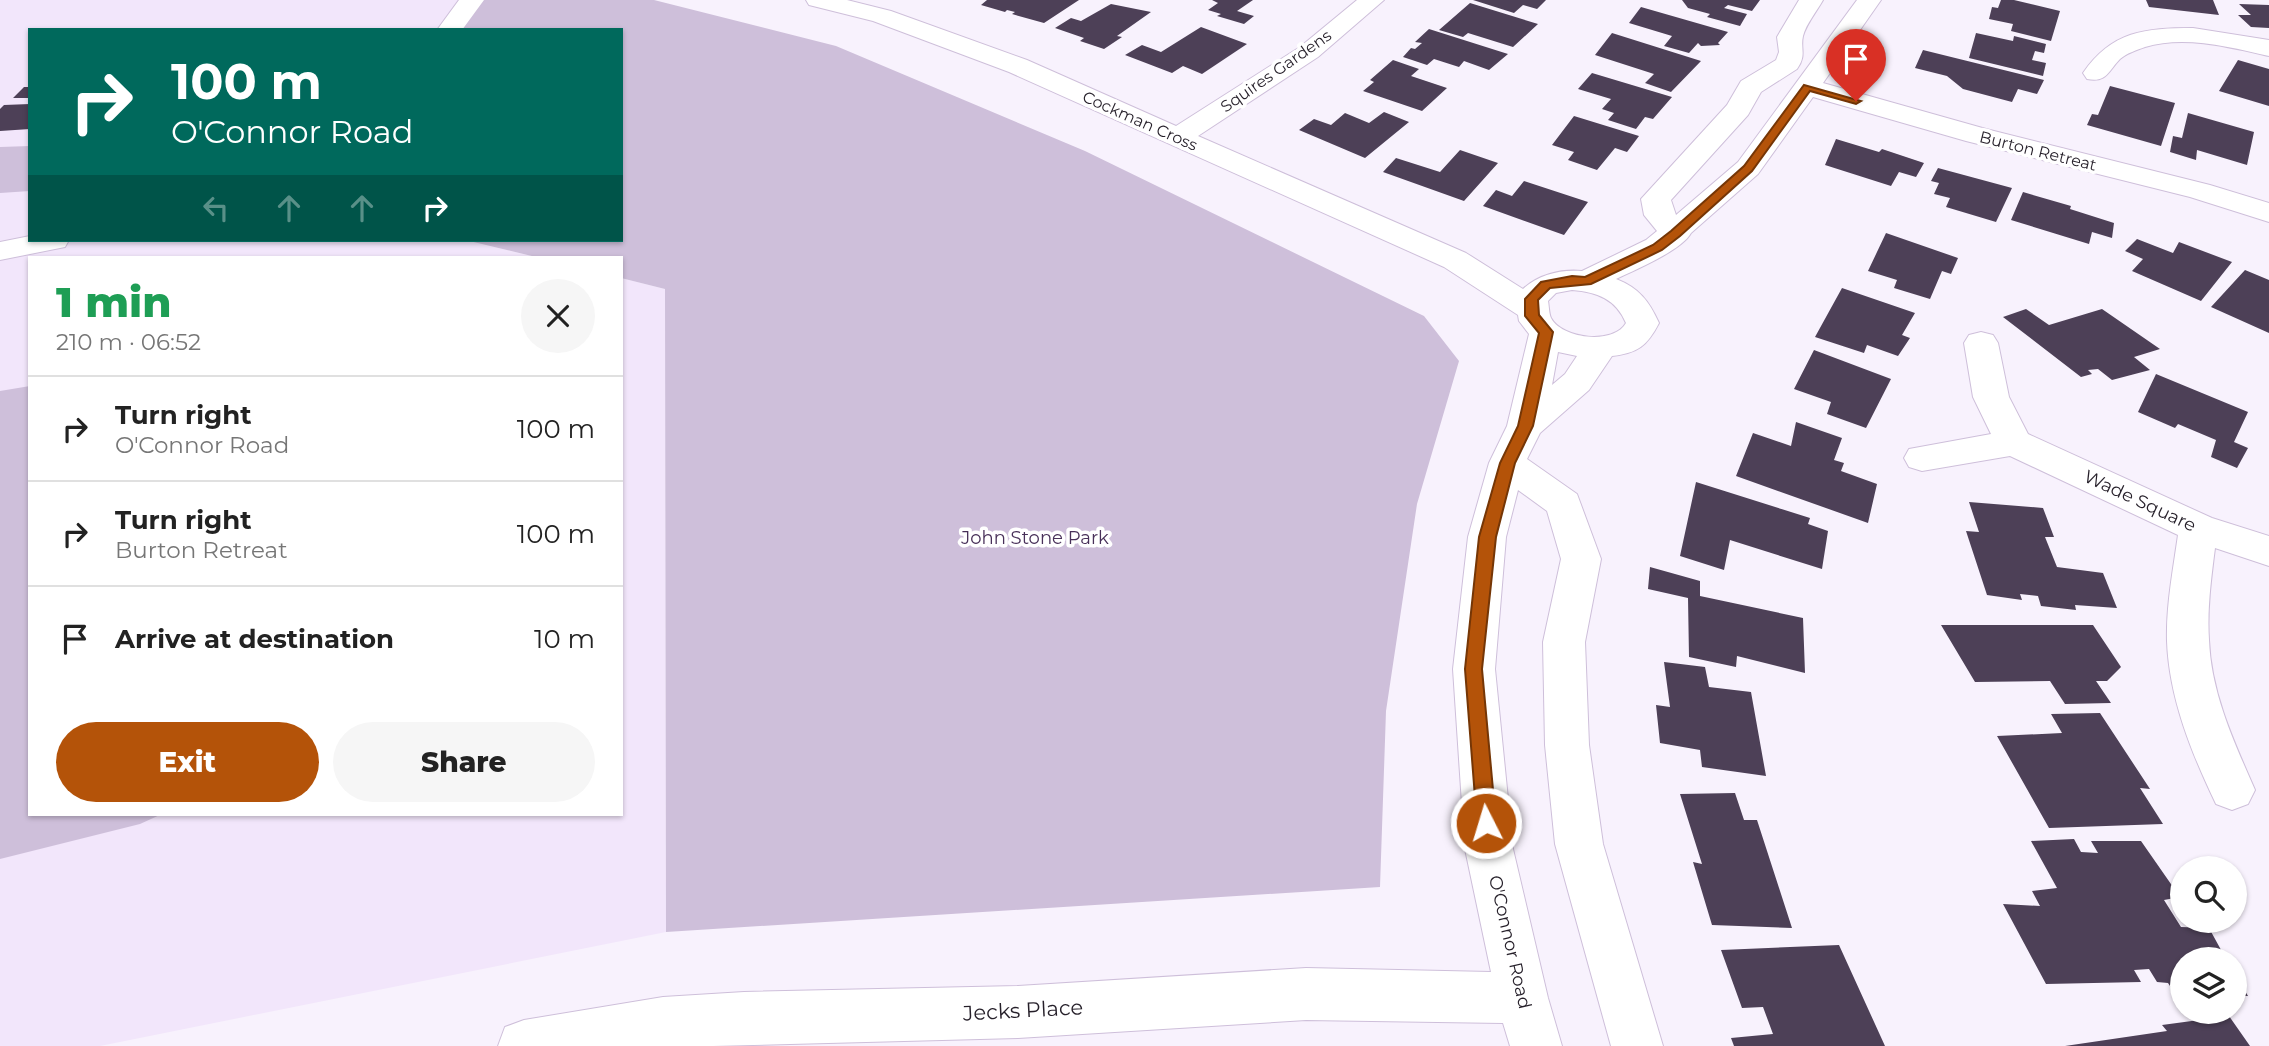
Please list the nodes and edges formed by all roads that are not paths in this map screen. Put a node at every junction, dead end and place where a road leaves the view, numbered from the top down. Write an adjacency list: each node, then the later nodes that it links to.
1 (472, 0): 6 (street)
2 (818, 0): 10 (street, Cockman Cross)
3 (1372, 0): 10 (street, Squires Gardens)
4 (1811, 0): 12 (street)
5 (1869, 0): 9 (street, O'Connor Road)
6 (451, 28)
7 (2269, 48): 8 (street)
8 (2096, 73)
9 (1808, 87): 11 (street, Burton Retreat); 12 (street, O'Connor Road)
10 (1177, 137): 15 (street, Cockman Cross)
11 (2269, 213)
12 (1666, 241): 16 (street, O'Connor Road); 17 (street, O'Connor Road)
13 (44, 242): 14 (street)
14 (0, 251)
15 (1455, 260): 16 (street, Cockman Cross); 18 (street, Cockman Cross)
16 (1572, 281): 17 (street); 18 (street, O'Connor Road)
17 (1630, 300): 20 (street)
18 (1538, 320): 20 (street); 22 (street, O'Connor Road)
19 (1981, 343): 21 (street)
20 (1600, 349): 22 (street)
21 (2014, 443): 23 (street); 24 (street, Wade Square)
22 (1516, 444): 27 (street, O'Connor Road); 31 (street)
23 (1922, 458)
24 (2198, 528): 25 (street, Wade Square); 26 (street)
25 (2269, 551)
26 (2232, 790)
27 (1522, 998): 28 (street, Jecks Place); 30 (street, O'Connor Road)
28 (1018, 1029): 29 (street, Jecks Place)
29 (524, 1046)
30 (1536, 1046)
31 (1637, 1046)

